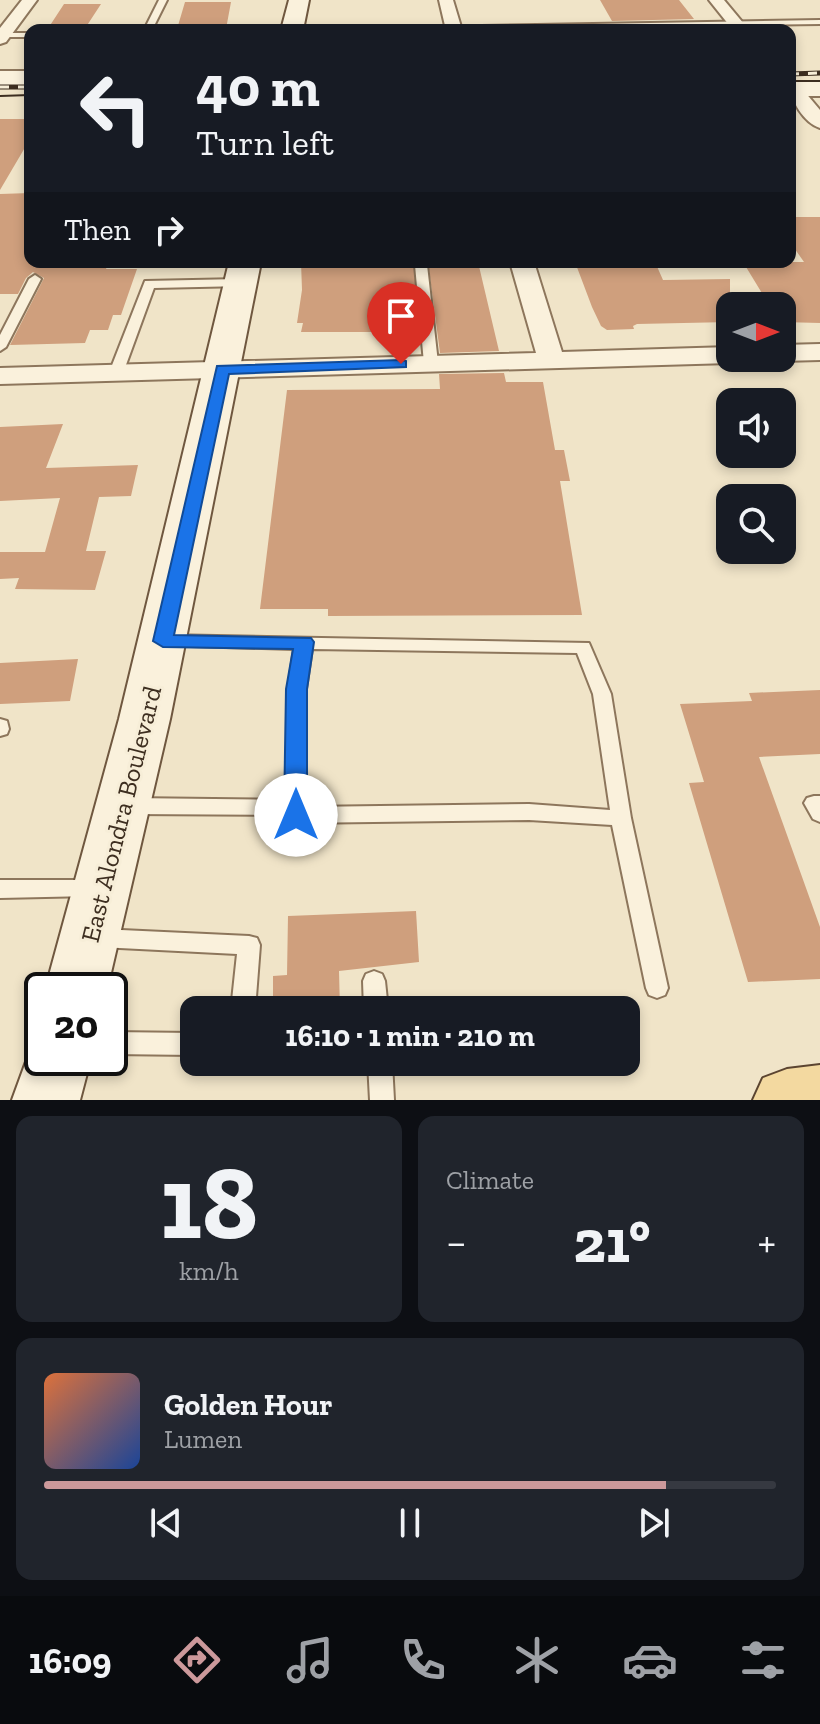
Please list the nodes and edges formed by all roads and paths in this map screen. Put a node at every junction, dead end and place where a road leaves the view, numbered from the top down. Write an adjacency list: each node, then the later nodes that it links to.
1 (30, 0): 13 (street)
2 (163, 0): 7 (lane)
3 (299, 0): 8 (main road)
4 (446, 0): 9 (street)
5 (716, 0): 10 (street)
6 (820, 22): 11 (lane)
7 (151, 24)
8 (293, 24)
9 (453, 24)
10 (736, 24)
11 (787, 24)
12 (24, 35): 13 (lane)
13 (1, 36)
14 (0, 78): 15 (street)
15 (24, 78)
16 (796, 89): 17 (street)
17 (820, 89)
18 (796, 94): 19 (street)
19 (820, 122)
20 (421, 268): 29 (lane)
21 (524, 268): 28 (street)
22 (242, 273): 30 (main road, East Alondra Boulevard); 31 (lane)
23 (35, 279): 24 (lane)
24 (0, 347)
25 (820, 352): 26 (street)
26 (796, 353)
27 (716, 355): 28 (street)
28 (551, 360): 29 (street)
29 (431, 363): 30 (street)
30 (223, 369): 31 (street); 33 (main road, East Alondra Boulevard)
31 (116, 373): 32 (street)
32 (0, 376)
33 (163, 641): 34 (lane); 36 (main road, East Alondra Boulevard)
34 (304, 642): 37 (lane); 39 (lane)
35 (820, 803): 38 (lane)
36 (125, 806): 37 (lane); 41 (main road, East Alondra Boulevard)
37 (296, 808): 39 (lane)
38 (820, 814)
39 (621, 818): 43 (lane)
40 (0, 889): 41 (lane)
41 (91, 939): 44 (lane)
42 (374, 981): 45 (lane)
43 (657, 988)
44 (244, 996)
45 (375, 996)
46 (128, 1043): 47 (lane)
47 (180, 1044)
48 (53, 1076): 51 (main road)
49 (381, 1076): 52 (lane)
50 (820, 1096): 53 (main road)
51 (46, 1100)
52 (382, 1100)
53 (787, 1100)

